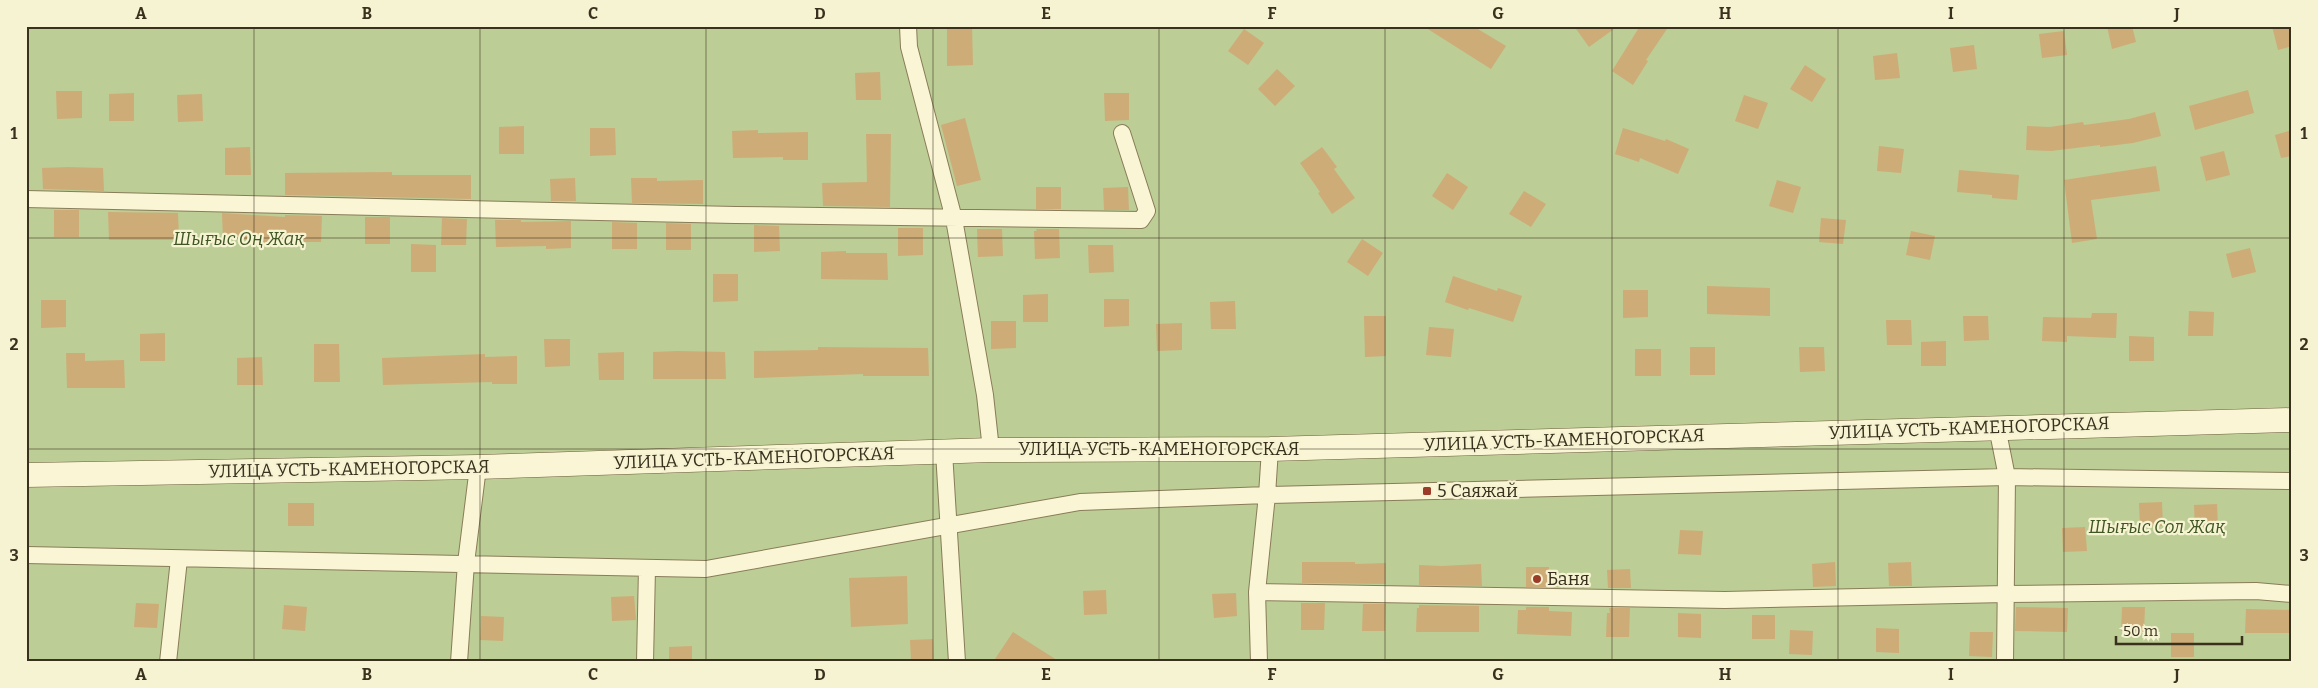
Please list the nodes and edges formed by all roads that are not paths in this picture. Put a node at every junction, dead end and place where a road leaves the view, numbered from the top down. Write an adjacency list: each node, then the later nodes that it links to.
1 (908, 26): 4 (street)
2 (1122, 133): 4 (street)
3 (26, 199): 4 (street)
4 (954, 219): 8 (street)
5 (2292, 420): 6 (street, УЛИЦА УСТЬ-КАМЕНОГОРСКАЯ)
6 (1997, 427): 7 (street, УЛИЦА УСТЬ-КАМЕНОГОРСКАЯ); 12 (street)
7 (1270, 449): 8 (street, УЛИЦА УСТЬ-КАМЕНОГОРСКАЯ); 14 (street)
8 (991, 450): 9 (street, УЛИЦА УСТЬ-КАМЕНОГОРСКАЯ)
9 (944, 452): 10 (street, УЛИЦА УСТЬ-КАМЕНОГОРСКАЯ); 15 (street)
10 (478, 467): 11 (street, УЛИЦА УСТЬ-КАМЕНОГОРСКАЯ); 18 (street)
11 (26, 476)
12 (2007, 477): 13 (street); 14 (street); 21 (street)
13 (2292, 481)
14 (1268, 494): 15 (street); 20 (street)
15 (949, 525): 19 (street); 26 (street)
16 (26, 555): 17 (street)
17 (178, 559): 18 (street); 23 (street)
18 (466, 563): 19 (street); 24 (street)
19 (646, 568): 25 (street)
20 (1257, 592): 21 (street); 27 (street)
21 (2006, 594): 22 (street); 28 (street)
22 (2292, 594)
23 (168, 662)
24 (459, 662)
25 (644, 662)
26 (957, 662)
27 (1259, 662)
28 (2005, 662)

